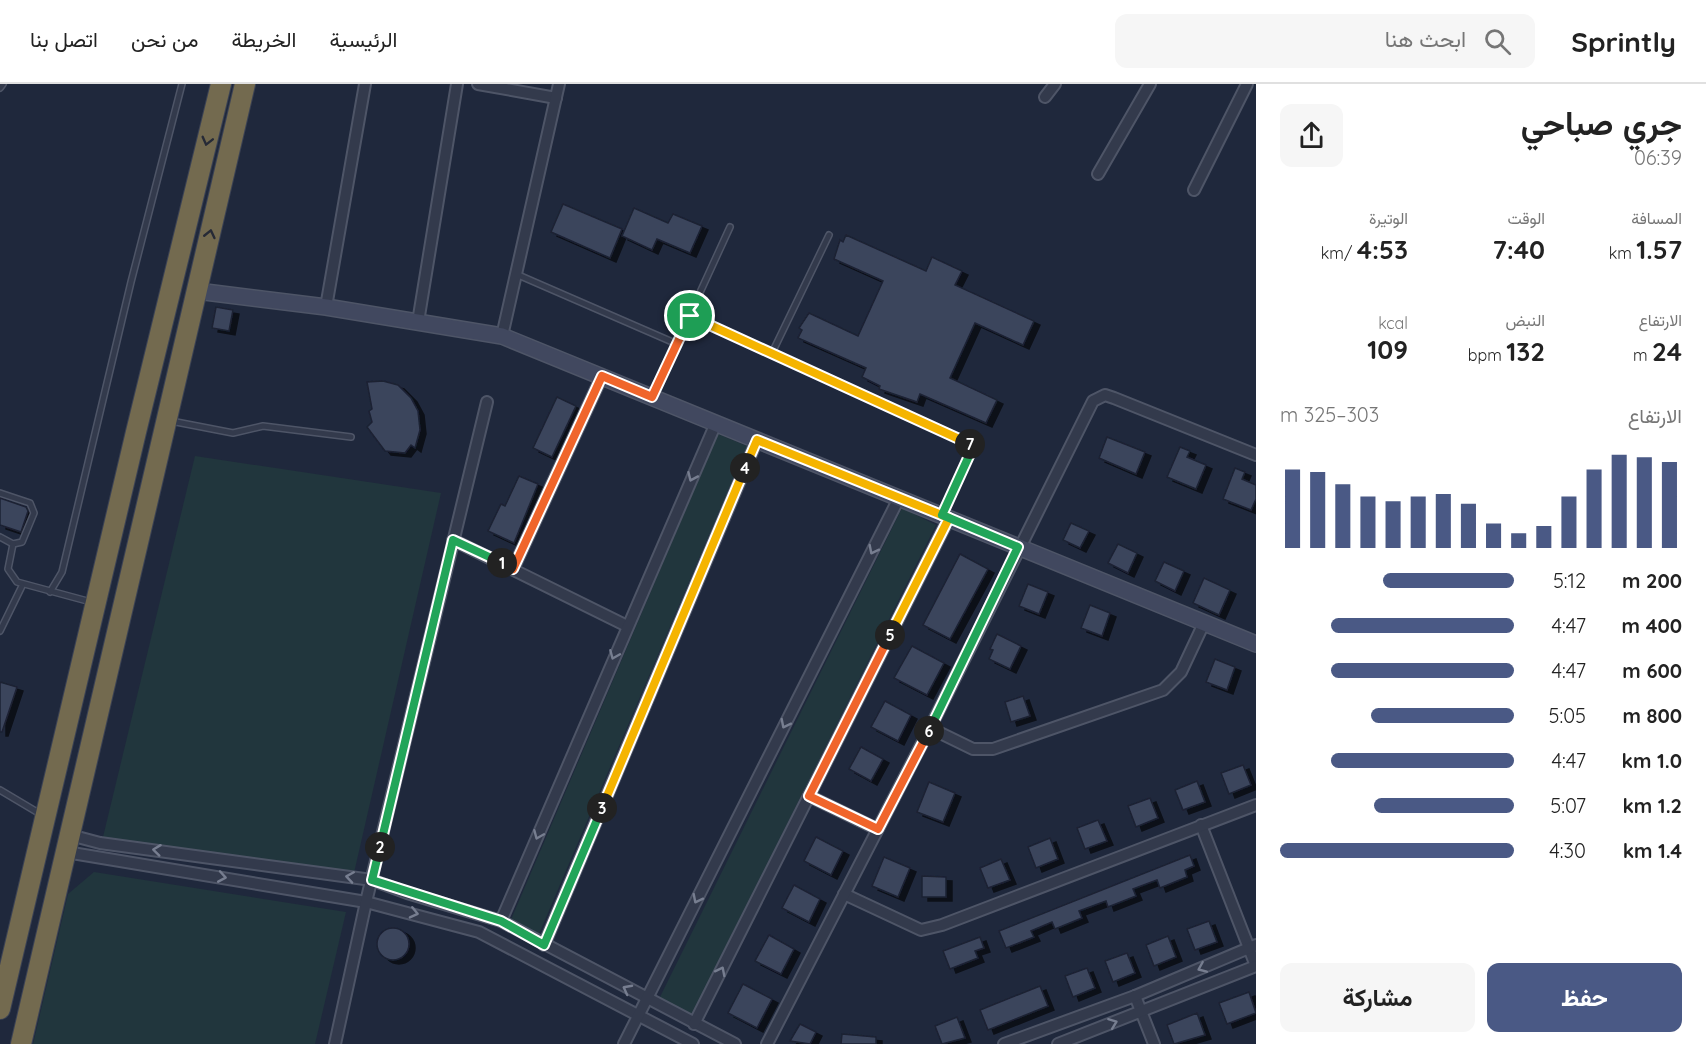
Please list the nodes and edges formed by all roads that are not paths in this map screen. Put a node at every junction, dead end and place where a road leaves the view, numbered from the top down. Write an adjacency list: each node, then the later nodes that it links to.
1 (3, 84): 12 (lane)
2 (182, 84): 46 (lane)
3 (221, 84): 20 (highway, one-way to 20)
4 (245, 84): 21 (highway, one-way to 4)
5 (365, 84): 22 (street)
6 (457, 84): 24 (street)
7 (478, 84): 14 (street)
8 (559, 84): 14 (street)
9 (1055, 84): 13 (street)
10 (1150, 84): 15 (street)
11 (1247, 84): 16 (street)
12 (0, 88)
13 (1045, 97)
14 (556, 98): 19 (street)
15 (1098, 174)
16 (1194, 190)
17 (730, 227): 23 (lane)
18 (829, 235): 27 (lane)
19 (516, 274): 25 (street); 26 (lane)
20 (173, 279): 21 (highway); 31 (highway)
21 (197, 291): 22 (street); 32 (highway)
22 (326, 307): 24 (street)
23 (690, 316): 26 (lane); 27 (lane)
24 (418, 322): 25 (street)
25 (502, 336): 28 (street)
26 (677, 344): 29 (lane)
27 (772, 353): 39 (lane)
28 (602, 376): 29 (street); 44 (street)
29 (652, 397): 33 (street)
30 (486, 402): 41 (street)
31 (140, 414): 32 (highway); 47 (highway)
32 (166, 421): 34 (lane); 59 (highway)
33 (716, 423): 35 (street); 49 (street, one-way to 49)
34 (351, 437)
35 (757, 440): 38 (street); 64 (street)
36 (1256, 455): 43 (street)
37 (0, 493): 42 (lane)
38 (899, 498): 39 (street); 68 (street, one-way to 68)
39 (945, 517): 43 (street); 54 (street)
40 (0, 537): 42 (lane)
41 (453, 540): 44 (street); 60 (street)
42 (13, 544): 45 (lane)
43 (1018, 547): 48 (street); 52 (street)
44 (513, 569): 49 (street)
45 (22, 586): 46 (lane); 50 (lane)
46 (50, 592): 47 (lane)
47 (96, 604): 56 (highway)
48 (1204, 623): 51 (street); 52 (street)
49 (627, 626): 63 (street, one-way to 63)
50 (0, 631)
51 (1256, 644)
52 (930, 728): 58 (street)
53 (0, 790): 56 (lane)
54 (809, 796): 58 (street); 72 (street, one-way to 54)
55 (1256, 805): 57 (street)
56 (46, 817): 59 (highway); 69 (highway)
57 (1201, 825): 61 (street); 65 (street)
58 (878, 829): 61 (street)
59 (70, 835): 60 (street, one-way to 59); 62 (street, one-way to 62); 74 (highway)
60 (372, 880): 62 (street); 63 (street)
61 (844, 894): 78 (street)
62 (366, 902): 71 (street, one-way to 71); 75 (street)
63 (501, 921): 64 (street)
64 (544, 945): 68 (street, one-way to 64)
65 (1252, 947): 66 (street); 67 (street, one-way to 67)
66 (1256, 966): 70 (street)
67 (1135, 996): 70 (street); 79 (street)
68 (646, 1000): 71 (street); 72 (street)
69 (0, 1009)
70 (1141, 1012): 80 (street, one-way to 70); 81 (street)
71 (639, 1015): 73 (street); 76 (street)
72 (694, 1024): 77 (street)
73 (688, 1043)
74 (21, 1044)
75 (335, 1044)
76 (624, 1044)
77 (735, 1044)
78 (767, 1044)
79 (1004, 1044)
80 (1059, 1044)
81 (1154, 1044)

